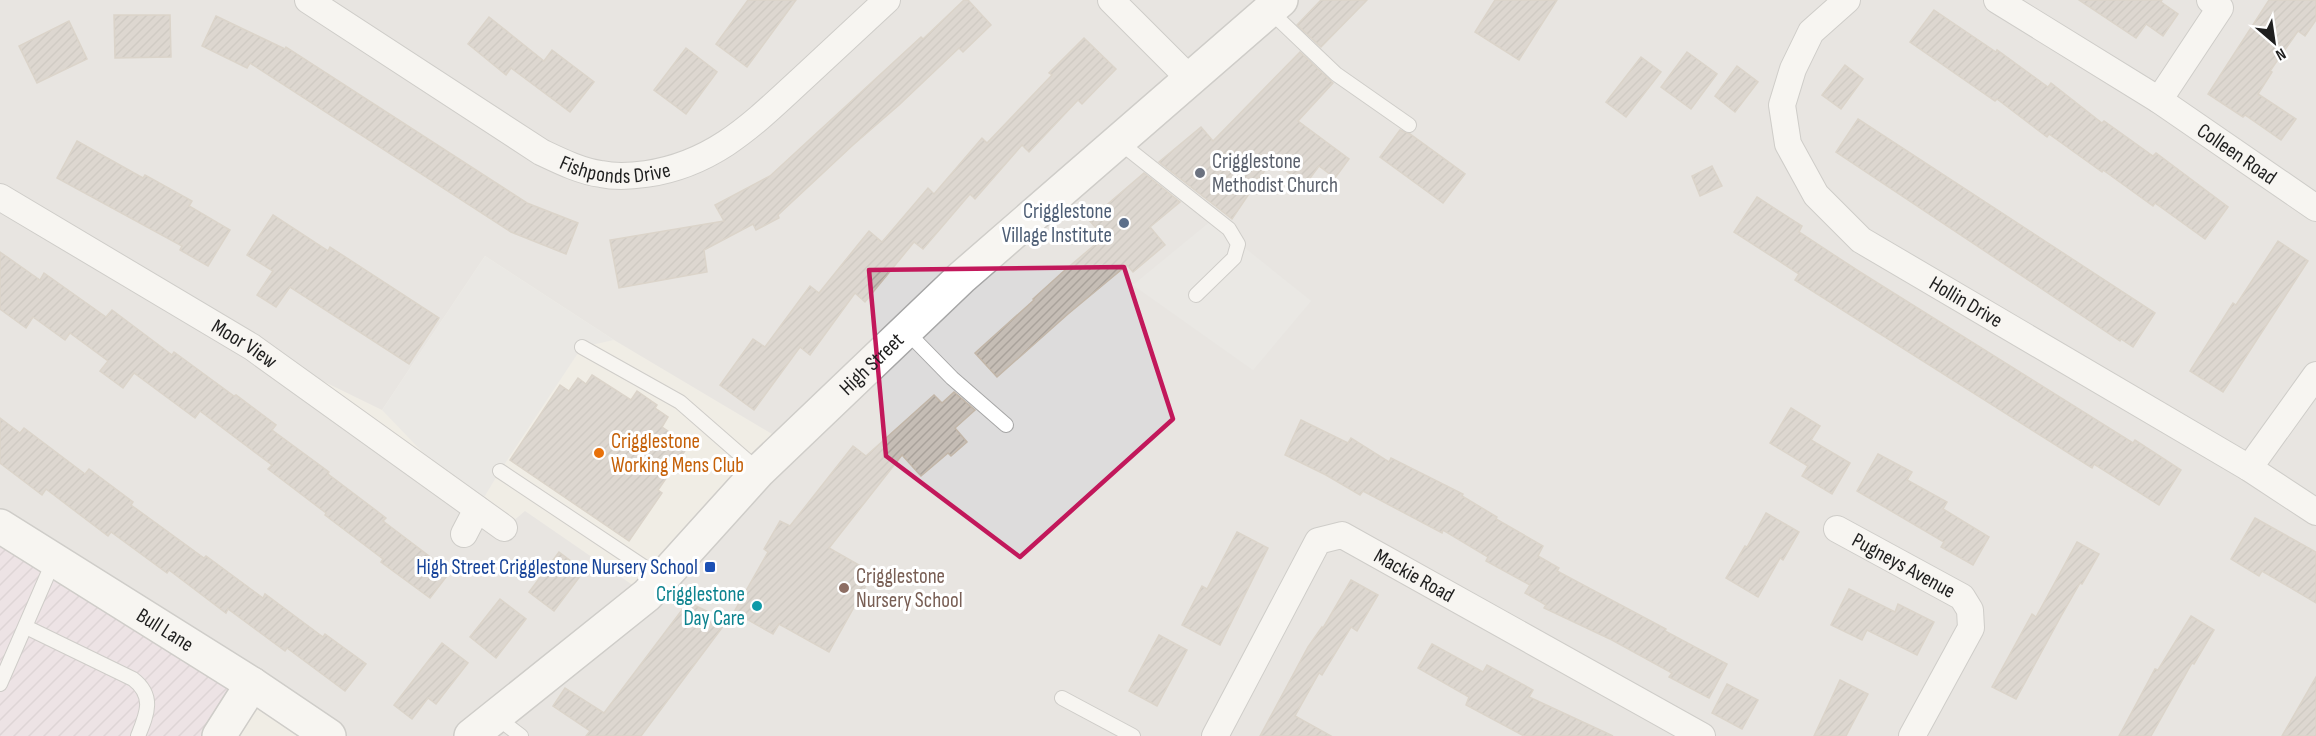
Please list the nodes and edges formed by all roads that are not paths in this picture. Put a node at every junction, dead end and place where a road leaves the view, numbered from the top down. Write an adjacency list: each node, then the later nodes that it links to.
1 (886, 0): 6 (street, Fishponds Drive)
2 (1111, 0): 8 (street)
3 (1847, 0): 19 (street, Hollin Drive)
4 (1996, 0): 9 (street, Colleen Road)
5 (2210, 0): 9 (street)
6 (322, 4)
7 (1275, 5): 8 (street, High Street); 10 (lane)
8 (1190, 79): 11 (street, High Street)
9 (2159, 100): 13 (street, Colleen Road)
10 (1409, 125)
11 (1118, 141): 14 (lane); 15 (street, High Street)
12 (0, 197): 22 (street, Moor View)
13 (2316, 208)
14 (1196, 295)
15 (906, 331): 18 (lane); 21 (street, High Street)
16 (582, 347): 21 (lane)
17 (2316, 375): 19 (street)
18 (1006, 425)
19 (2249, 468): 23 (street, Hollin Drive)
20 (500, 471): 29 (lane)
21 (759, 471): 29 (street, High Street)
22 (477, 509): 25 (street, Moor View); 27 (street)
23 (2316, 512)
24 (0, 526): 28 (street, Bull Lane)
25 (504, 528)
26 (1837, 529): 42 (street, Pugneys Avenue)
27 (464, 534)
28 (54, 560): 30 (lane); 32 (street, Bull Lane)
29 (662, 579): 34 (street, High Street)
30 (26, 627): 31 (lane); 35 (lane)
31 (0, 684)
32 (252, 684): 36 (street); 37 (street, Bull Lane)
33 (1062, 698): 39 (lane)
34 (483, 726): 38 (lane)
35 (138, 736)
36 (219, 736)
37 (329, 736)
38 (521, 736)
39 (1133, 736)
40 (1215, 736): 41 (street, Mackie Road)
41 (1702, 736)
42 (1912, 736)

